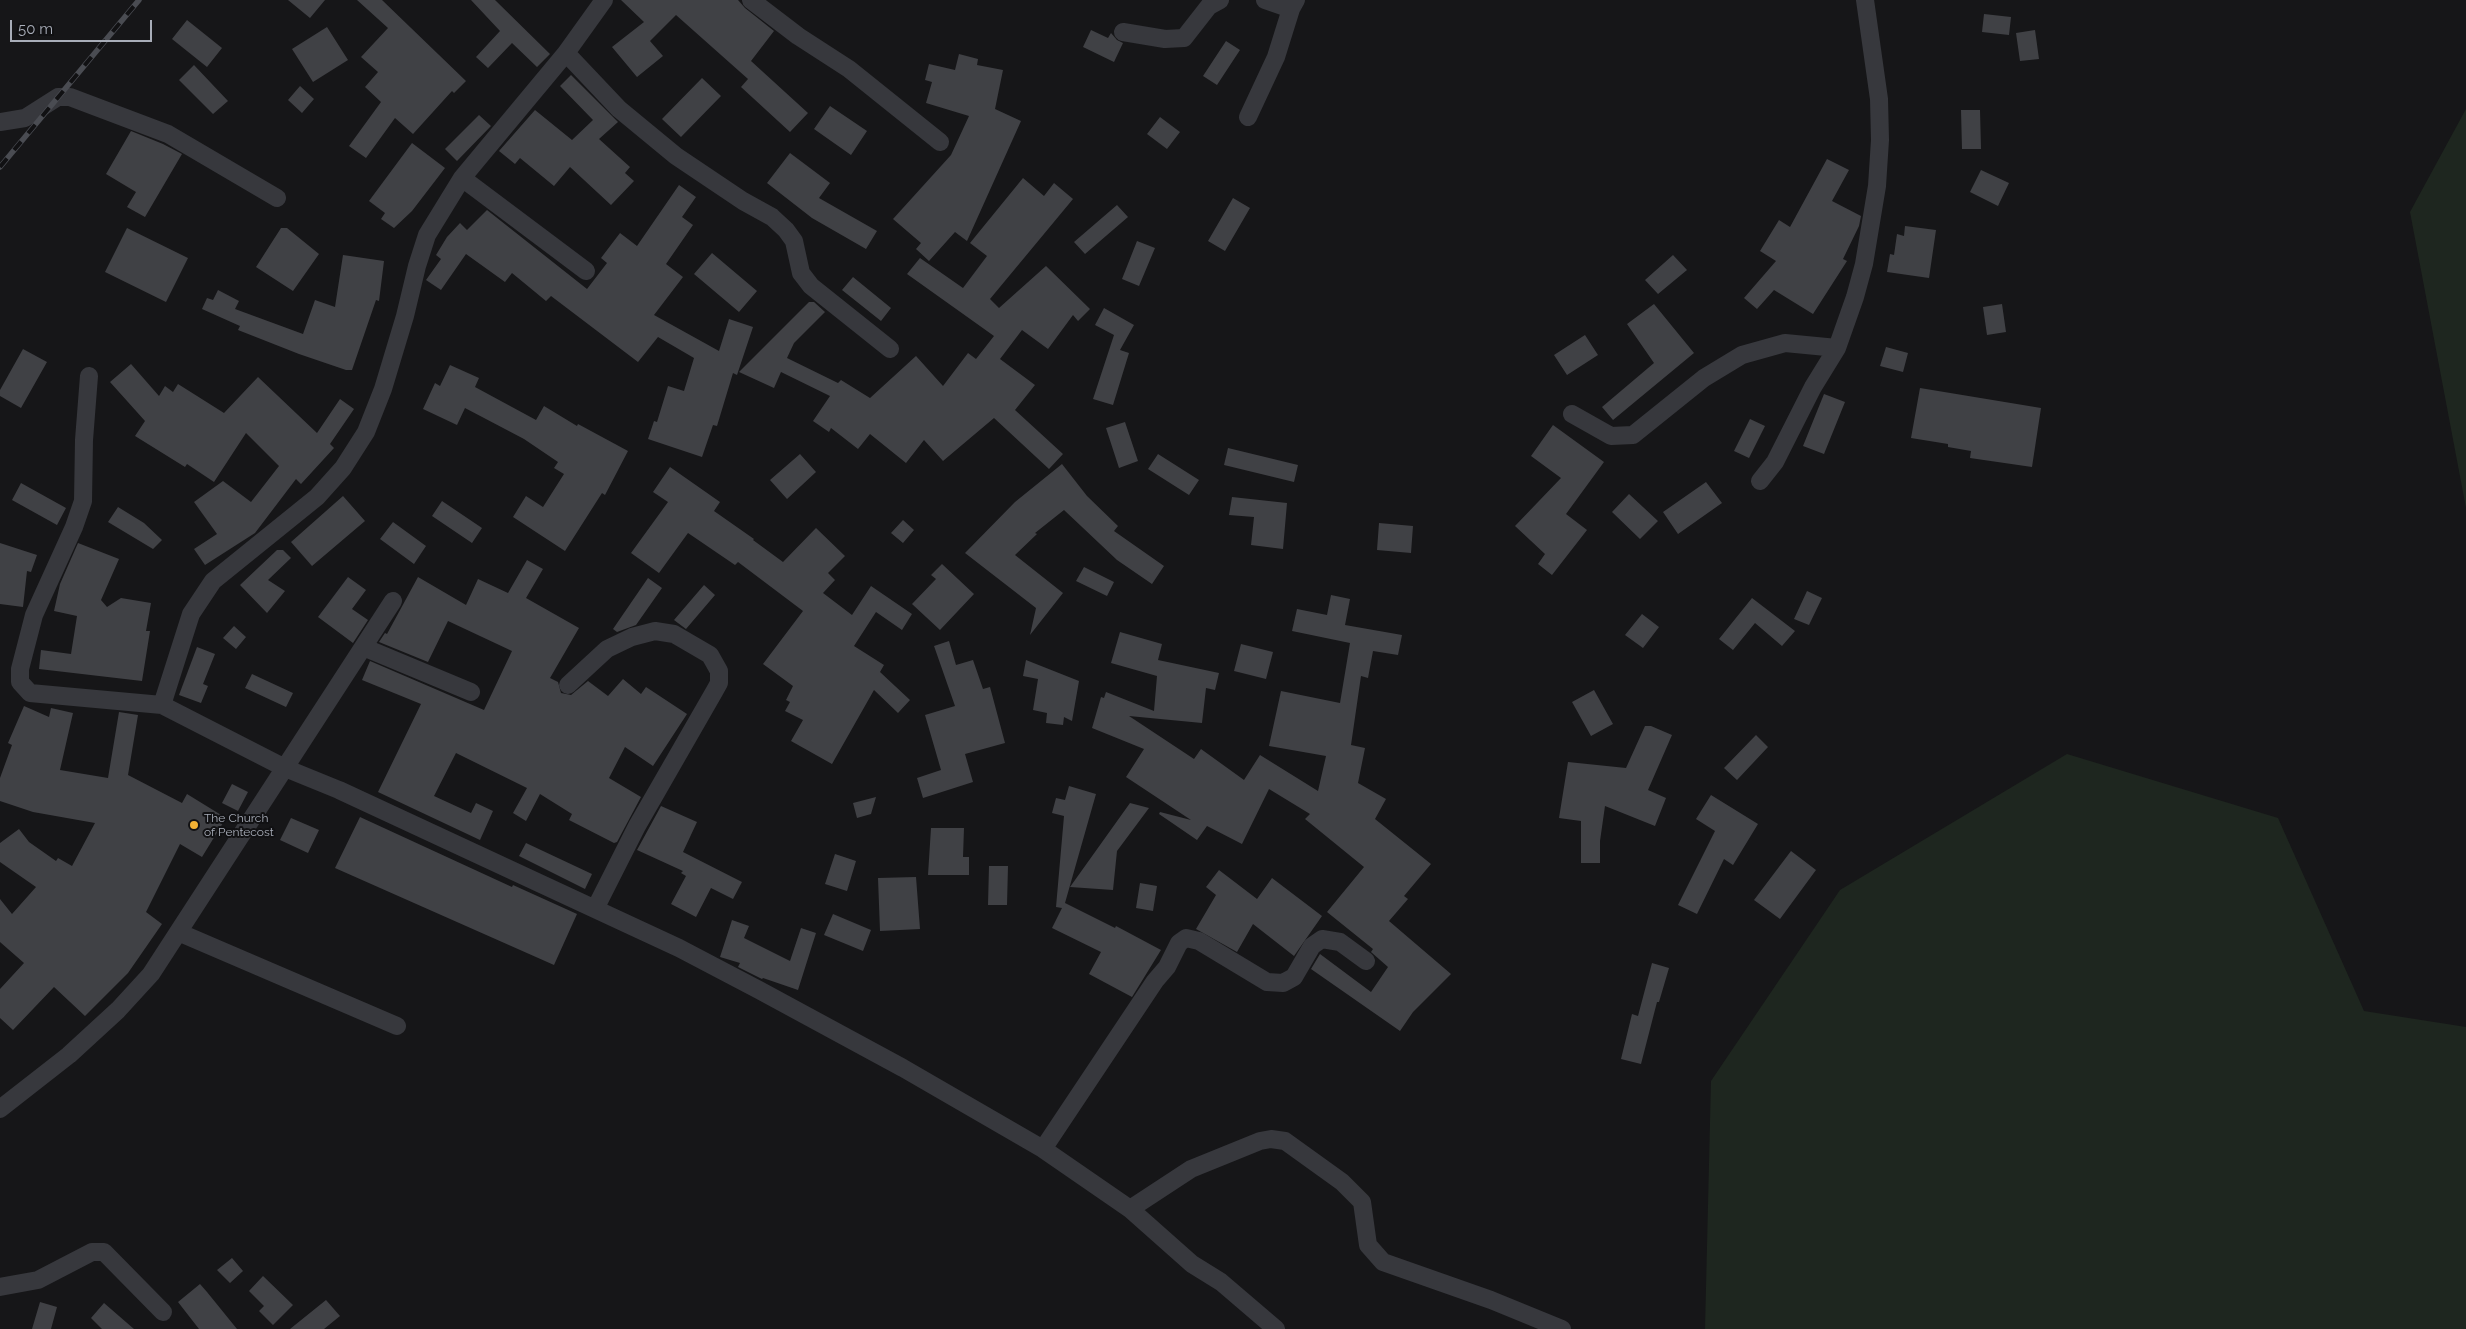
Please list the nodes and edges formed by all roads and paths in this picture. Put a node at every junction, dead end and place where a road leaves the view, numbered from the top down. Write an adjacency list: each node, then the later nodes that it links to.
1 (604, 0): 8 (street)
2 (751, 0): 11 (street)
3 (1220, 0): 7 (street)
4 (1265, 0): 6 (street)
5 (1865, 0): 15 (street)
6 (1293, 5): 9 (street)
7 (1123, 32)
8 (566, 53): 12 (street); 16 (street)
9 (1248, 117)
10 (0, 122): 13 (street)
11 (940, 142)
12 (462, 178): 14 (street); 24 (street)
13 (277, 198)
14 (586, 271)
15 (1837, 348): 18 (street); 19 (street)
16 (890, 349)
17 (89, 376): 24 (street)
18 (1572, 414)
19 (1760, 481)
20 (393, 601): 21 (street)
21 (364, 646): 23 (street); 25 (street)
22 (568, 685): 26 (street)
23 (471, 692)
24 (162, 705): 25 (street)
25 (285, 768): 26 (street); 27 (street)
26 (594, 909): 31 (street)
27 (178, 932): 29 (street); 30 (street)
28 (1366, 961): 31 (street)
29 (397, 1026)
30 (0, 1109)
31 (1043, 1150): 32 (street)
32 (1130, 1208): 35 (street); 36 (street)
33 (0, 1287): 34 (street)
34 (164, 1312)
35 (1276, 1329)
36 (1562, 1329)

